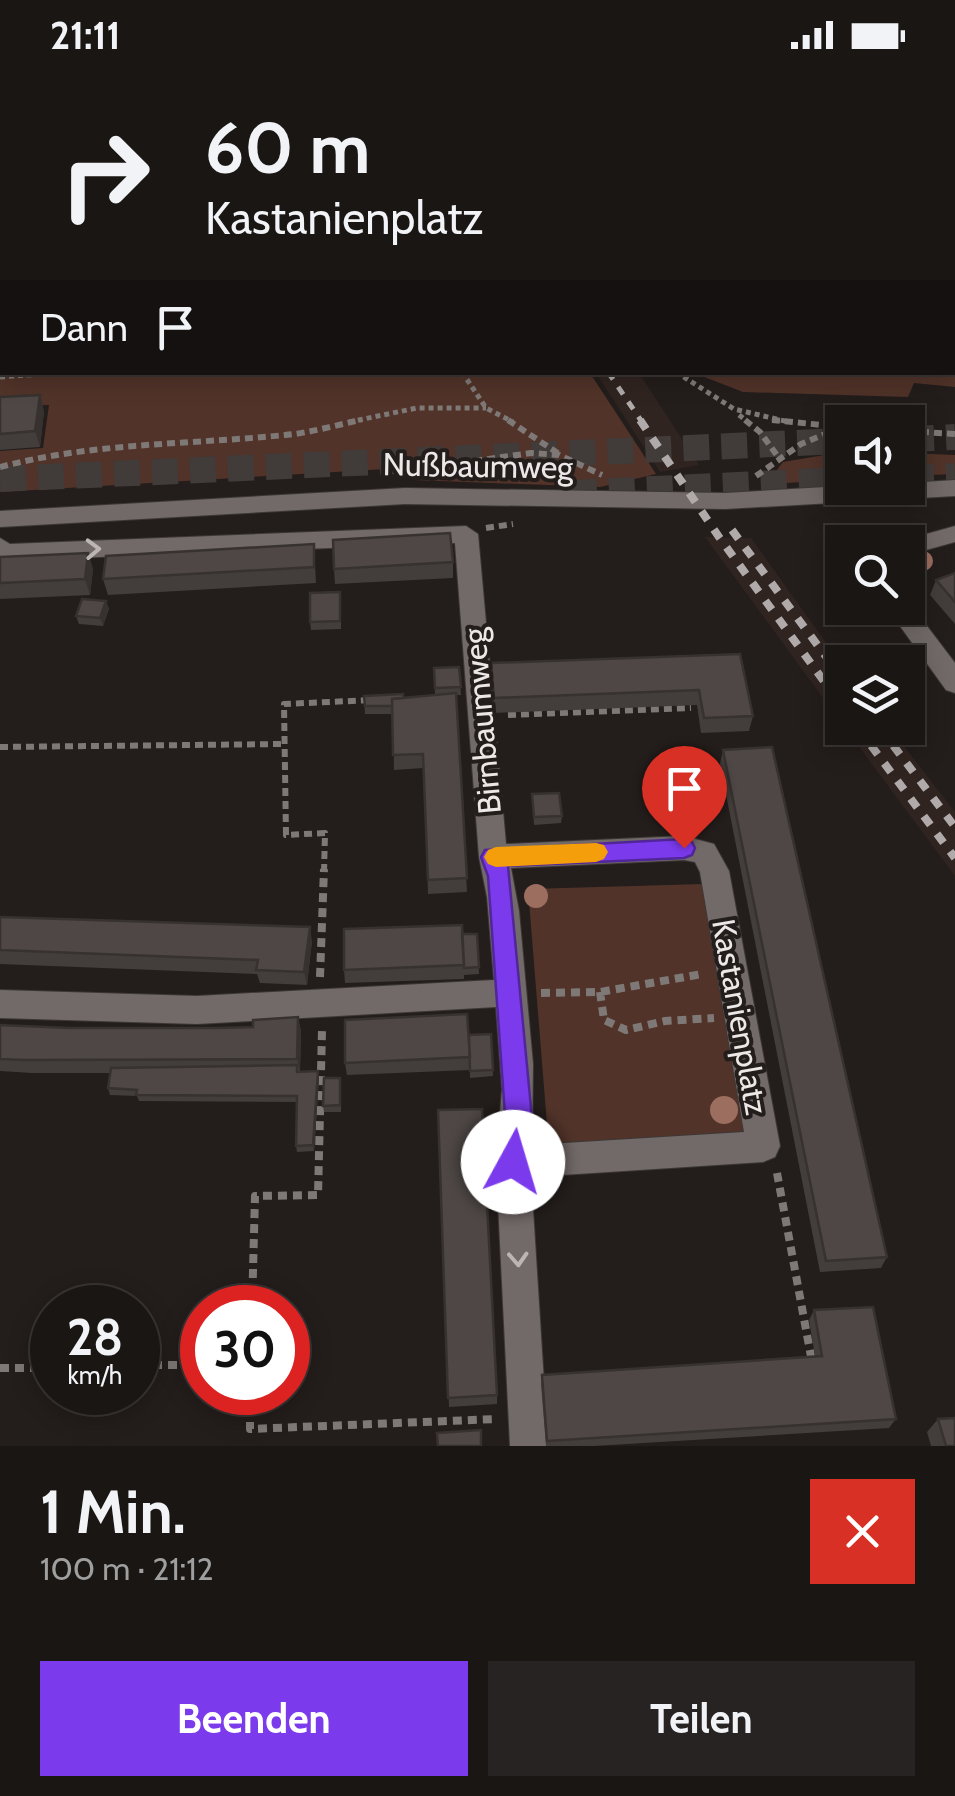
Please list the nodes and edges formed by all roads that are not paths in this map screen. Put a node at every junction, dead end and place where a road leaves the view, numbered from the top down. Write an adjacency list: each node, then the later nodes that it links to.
1 (955, 488): 2 (street, Nußbaumweg)
2 (0, 519)
3 (955, 534): 4 (street)
4 (925, 542)
5 (0, 547): 8 (street, Birnbaumweg, one-way to 8)
6 (912, 625): 7 (street)
7 (955, 684)
8 (493, 857): 9 (street, Birnbaumweg); 11 (street, Kastanienplatz)
9 (510, 993): 10 (street); 11 (street, Birnbaumweg)
10 (0, 1004)
11 (513, 1162): 12 (street, Birnbaumweg, one-way to 12)
12 (523, 1432)

